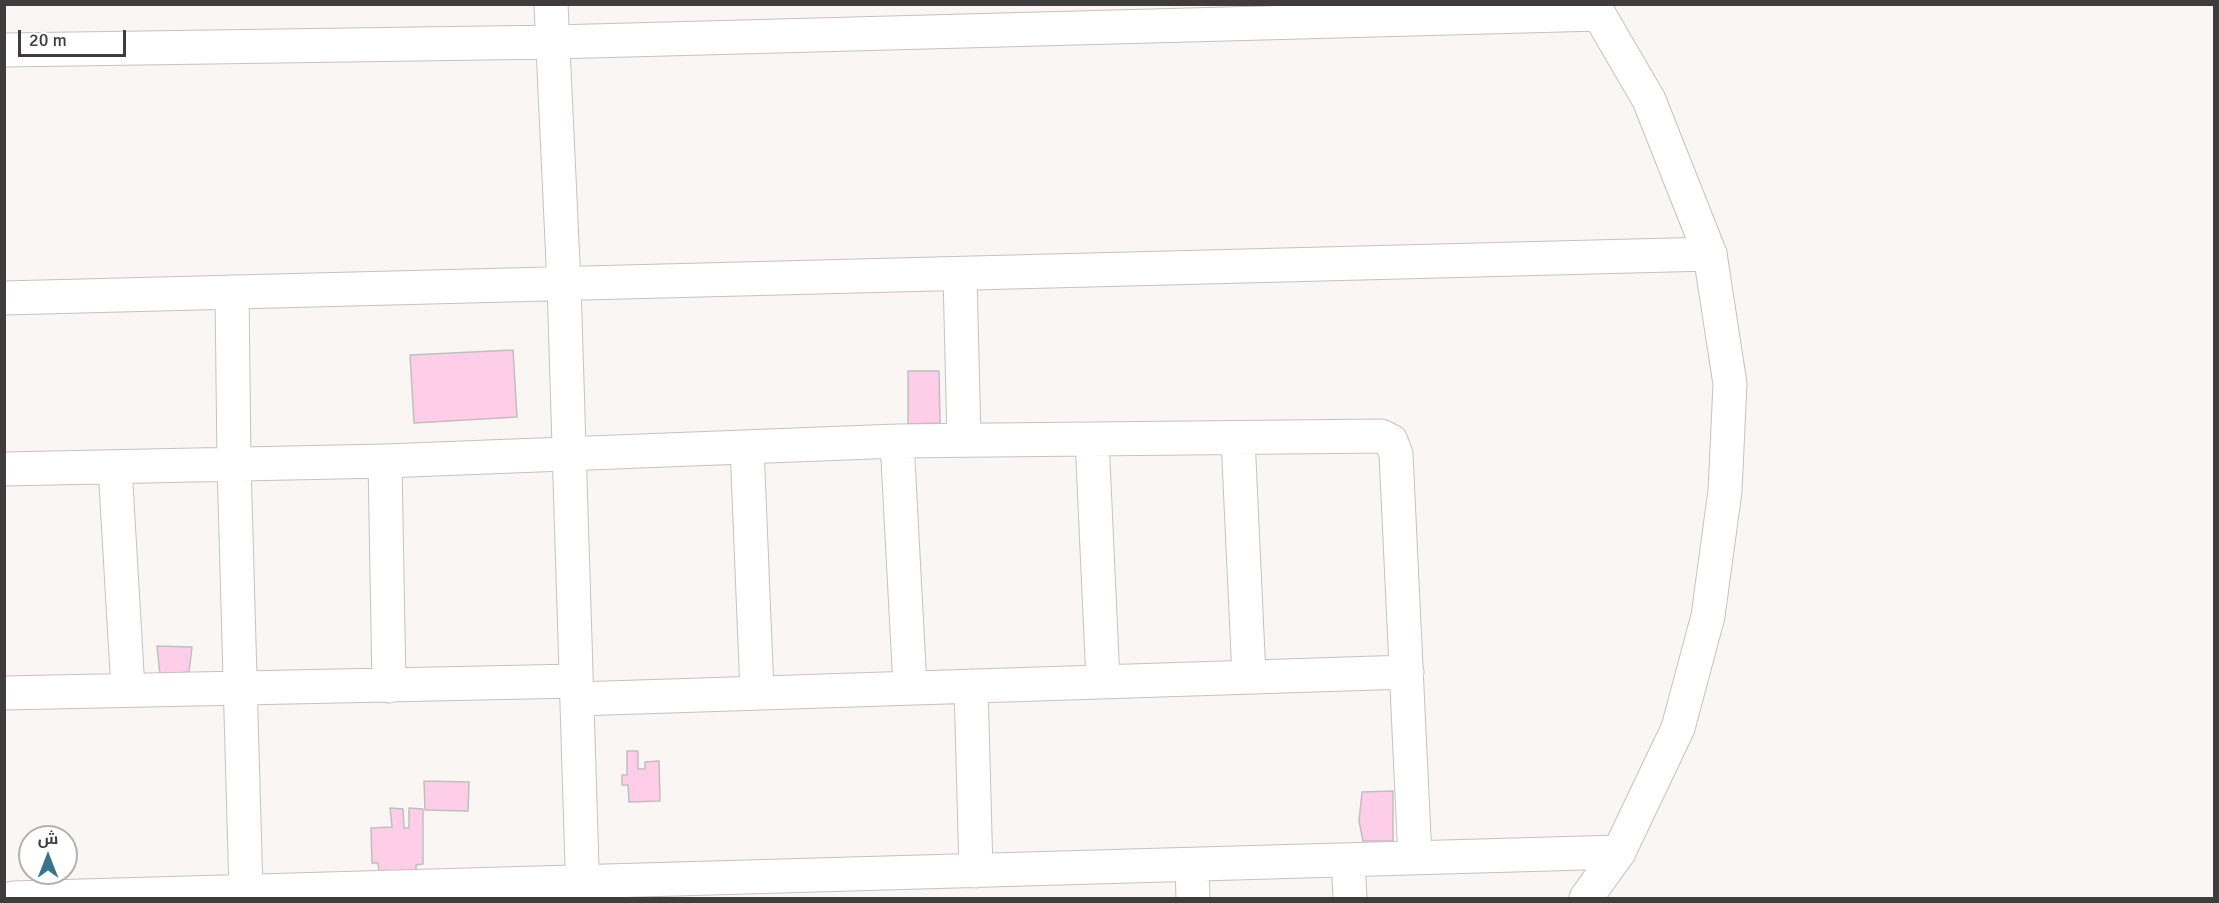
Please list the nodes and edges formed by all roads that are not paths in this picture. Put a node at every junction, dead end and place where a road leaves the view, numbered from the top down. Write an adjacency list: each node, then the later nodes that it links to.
1 (551, 4): 3 (street)
2 (1596, 9): 3 (street); 5 (street)
3 (554, 42): 4 (street); 7 (street)
4 (4, 50)
5 (1710, 254): 6 (street); 31 (street)
6 (960, 274): 7 (street); 12 (street)
7 (564, 285): 8 (street); 15 (street)
8 (232, 292): 9 (street); 17 (street)
9 (4, 298)
10 (1238, 438): 11 (street); 20 (street); 21 (street)
11 (1092, 439): 12 (street); 22 (street)
12 (964, 440): 13 (street)
13 (897, 441): 14 (street); 25 (street)
14 (747, 447): 15 (street); 29 (street)
15 (569, 455): 16 (street); 28 (street)
16 (385, 461): 17 (street); 23 (street)
17 (234, 463): 18 (street); 26 (street)
18 (115, 467): 19 (street); 27 (street)
19 (4, 469)
20 (1407, 672): 21 (street); 32 (street)
21 (1249, 677): 22 (street)
22 (1103, 681): 24 (street)
23 (389, 686): 26 (street); 28 (street)
24 (971, 686): 25 (street); 35 (street)
25 (909, 687): 29 (street)
26 (242, 689): 27 (street); 38 (street)
27 (128, 690): 30 (street)
28 (577, 690): 29 (street); 37 (street)
29 (756, 692)
30 (4, 693)
31 (1619, 852): 32 (street); 44 (street)
32 (1415, 858): 33 (street)
33 (1348, 860): 34 (street); 43 (street)
34 (1192, 865): 35 (street); 42 (street)
35 (976, 871): 36 (street)
36 (756, 888): 37 (street)
37 (583, 890): 39 (street)
38 (246, 892): 39 (street); 40 (street)
39 (316, 894)
40 (90, 897): 41 (street)
41 (13, 898)
42 (1193, 898)
43 (1350, 898)
44 (1586, 898)

